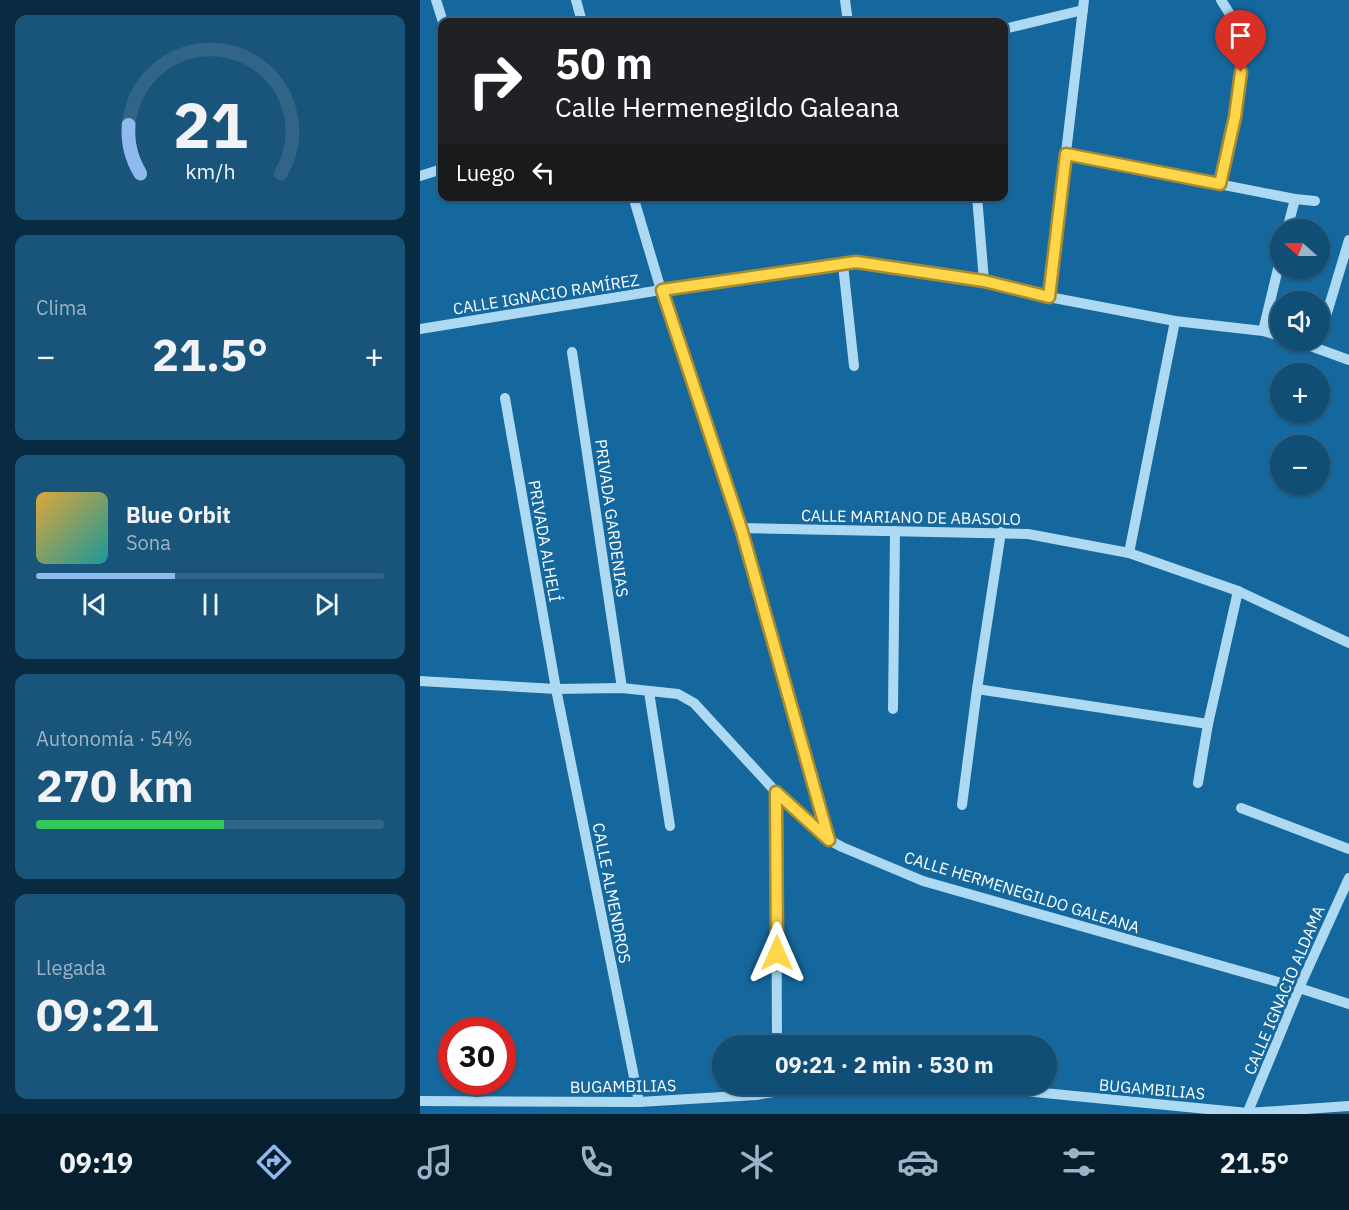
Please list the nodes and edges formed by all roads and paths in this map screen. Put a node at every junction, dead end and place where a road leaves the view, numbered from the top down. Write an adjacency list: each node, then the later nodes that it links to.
1 (436, 0): 6 (street)
2 (576, 0): 7 (street)
3 (845, 0): 8 (street)
4 (1221, 0): 13 (street)
5 (1084, 5): 9 (street); 10 (street)
6 (442, 18)
7 (581, 18)
8 (847, 18)
9 (1008, 28)
10 (1066, 154): 13 (street); 24 (street)
11 (438, 170): 12 (street)
12 (420, 176)
13 (1220, 184): 14 (street)
14 (1295, 199): 17 (street); 18 (street)
15 (635, 201): 23 (street)
16 (977, 201): 22 (street)
17 (1315, 201)
18 (1290, 219)
19 (1349, 240): 25 (street)
20 (843, 265): 22 (street, CALLE IGNACIO RAMÍREZ); 23 (street, CALLE IGNACIO RAMÍREZ); 33 (street)
21 (1275, 279): 28 (street)
22 (984, 281): 24 (street, CALLE IGNACIO RAMÍREZ)
23 (662, 290): 27 (street, CALLE IGNACIO RAMÍREZ); 35 (street)
24 (1049, 297): 26 (street, CALLE IGNACIO RAMÍREZ)
25 (1330, 303)
26 (1174, 321): 28 (street, CALLE IGNACIO RAMÍREZ); 38 (street)
27 (420, 329)
28 (1263, 331): 29 (street, CALLE IGNACIO RAMÍREZ)
29 (1270, 333)
30 (1330, 350): 32 (street)
31 (572, 352): 42 (street, PRIVADA GARDENIAS)
32 (1349, 360)
33 (854, 366)
34 (505, 398): 43 (street, PRIVADA ALHELÍ)
35 (741, 528): 36 (street, CALLE MARIANO DE ABASOLO); 53 (street)
36 (895, 531): 37 (street, CALLE MARIANO DE ABASOLO); 46 (street)
37 (1001, 532): 38 (street, CALLE MARIANO DE ABASOLO); 44 (street)
38 (1129, 553): 39 (street, CALLE MARIANO DE ABASOLO)
39 (1238, 591): 40 (street, CALLE MARIANO DE ABASOLO); 47 (street)
40 (1349, 643)
41 (420, 681): 43 (street, CALLE HERMENEGILDO GALEANA)
42 (622, 688): 43 (street, CALLE HERMENEGILDO GALEANA); 45 (street, CALLE HERMENEGILDO GALEANA)
43 (556, 689): 64 (street, CALLE ALMENDROS)
44 (976, 689): 47 (street); 50 (street)
45 (649, 692): 49 (street, CALLE HERMENEGILDO GALEANA); 52 (street)
46 (893, 709)
47 (1208, 724): 48 (street)
48 (1198, 783)
49 (776, 792): 53 (street, CALLE HERMENEGILDO GALEANA); 58 (street)
50 (962, 805)
51 (1241, 808): 54 (street)
52 (670, 826)
53 (829, 840): 56 (street, CALLE HERMENEGILDO GALEANA)
54 (1349, 849)
55 (1349, 878): 56 (street, CALLE IGNACIO ALDAMA)
56 (1299, 988): 57 (street, CALLE HERMENEGILDO GALEANA); 68 (street, CALLE IGNACIO ALDAMA)
57 (1349, 1004)
58 (777, 1035)
59 (712, 1095): 64 (street, BUGAMBILIAS)
60 (1057, 1095): 68 (street, BUGAMBILIAS)
61 (420, 1101): 62 (street, BUGAMBILIAS)
62 (450, 1102): 63 (street, BUGAMBILIAS); 66 (street)
63 (613, 1102): 64 (street, BUGAMBILIAS); 67 (street)
64 (639, 1102)
65 (1349, 1106): 68 (street, BUGAMBILIAS)
66 (446, 1114)
67 (619, 1114)
68 (1247, 1114)

